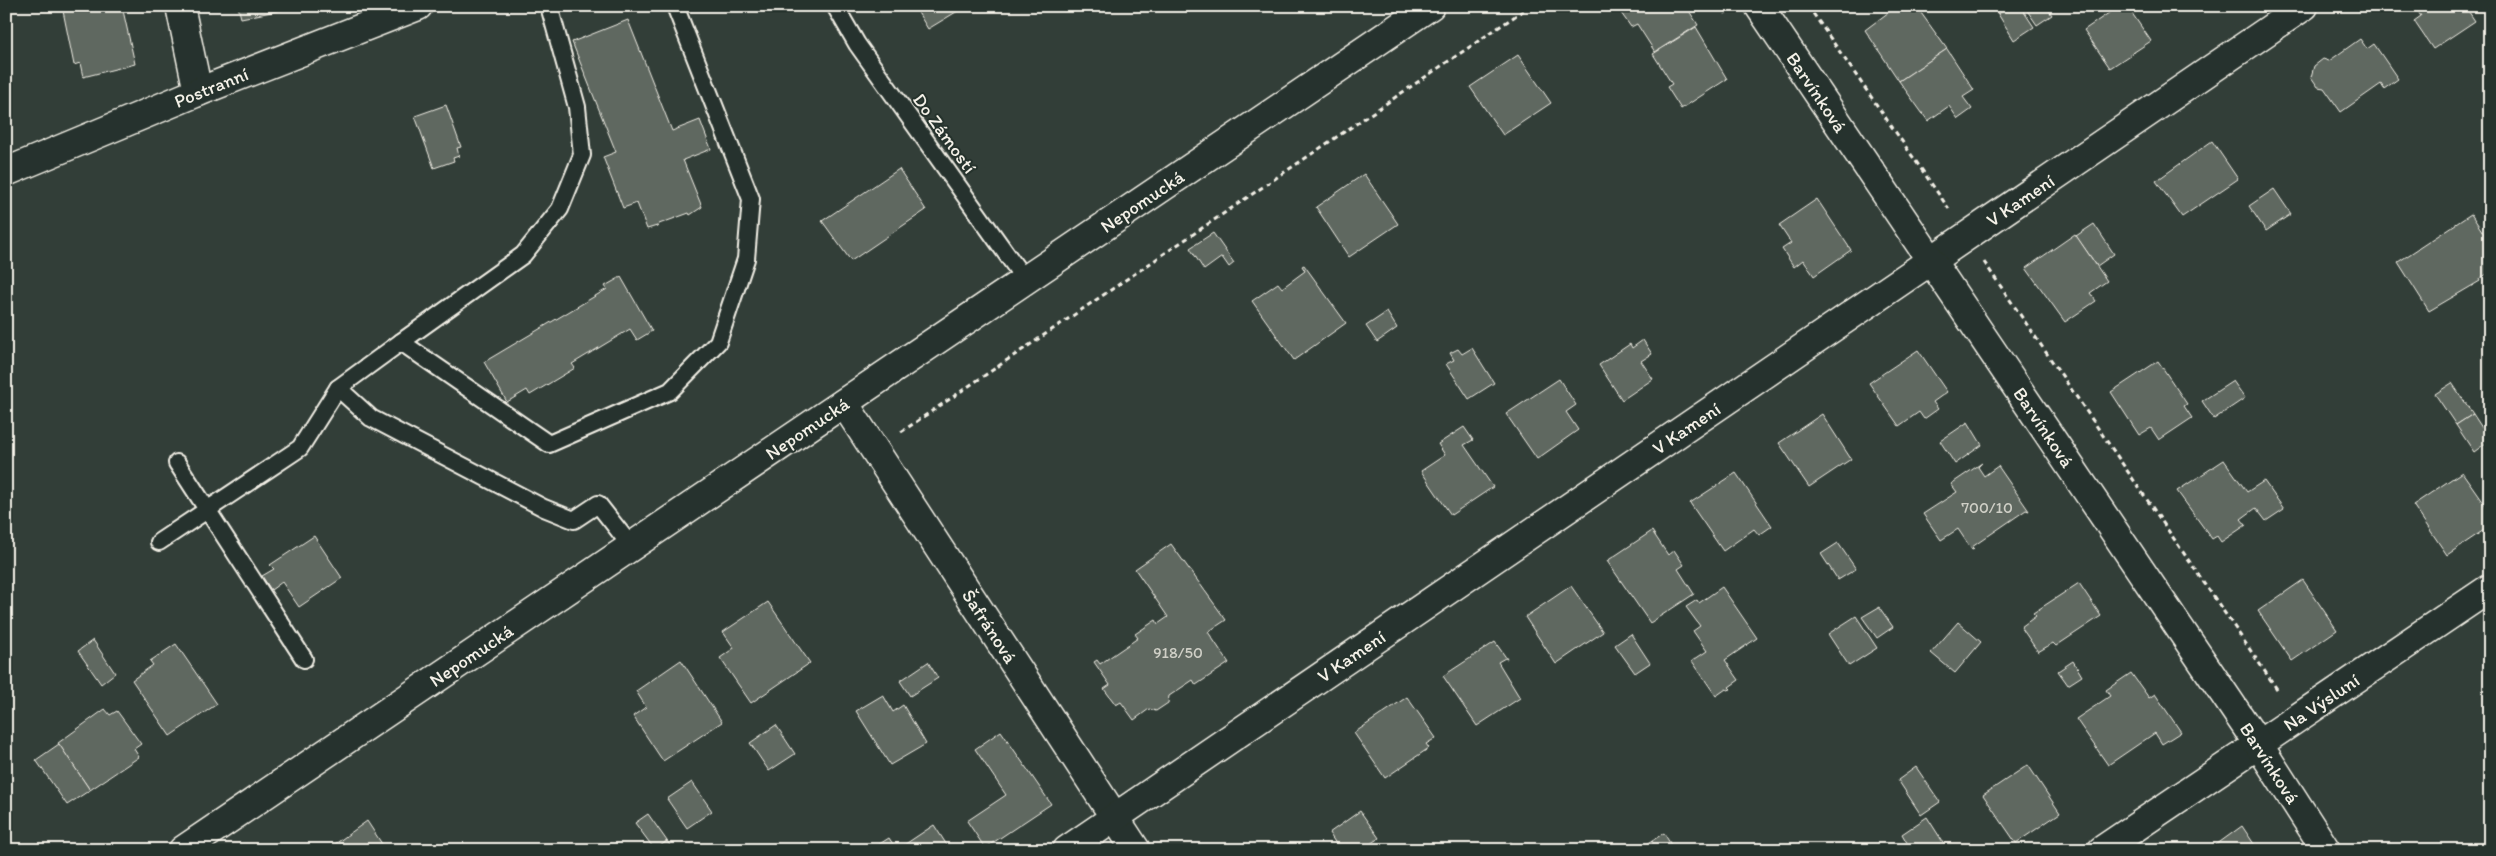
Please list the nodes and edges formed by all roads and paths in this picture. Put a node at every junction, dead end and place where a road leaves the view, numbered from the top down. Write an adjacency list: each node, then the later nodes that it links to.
1 (180, 6): 11 (street)
2 (418, 6): 11 (street, Postranní)
3 (549, 6): 16 (lane)
4 (676, 6): 16 (lane)
5 (835, 6): 15 (lane, Do Zámostí)
6 (1430, 6): 15 (street, Nepomucká)
7 (1530, 6): 19 (path)
8 (1759, 6): 14 (street, Barvínková)
9 (1808, 6): 13 (path)
10 (2304, 6): 13 (street, V Kamení)
11 (198, 92): 12 (street, Postranní)
12 (6, 172)
13 (1967, 236): 14 (street, V Kamení); 26 (path)
14 (1931, 260): 27 (street, Barvínková); 28 (street, V Kamení)
15 (1025, 280): 18 (street, Nepomucká)
16 (401, 342): 17 (lane)
17 (338, 388): 21 (lane); 23 (lane)
18 (844, 403): 19 (street, Šafránová); 23 (street, Nepomucká)
19 (875, 450): 28 (street, Šafránová)
20 (177, 463): 21 (lane)
21 (207, 510): 22 (lane); 25 (lane)
22 (159, 542)
23 (631, 546): 29 (street, Nepomucká)
24 (2490, 588): 26 (street, Na Výsluní)
25 (304, 658)
26 (2297, 718): 27 (street, Na Výsluní)
27 (2258, 744): 32 (street, Na Výsluní); 33 (street, Barvínková)
28 (1114, 818): 30 (street, V Kamení); 31 (street, Šafránová)
29 (184, 850)
30 (1067, 850)
31 (1136, 850)
32 (2102, 850)
33 (2326, 850)

